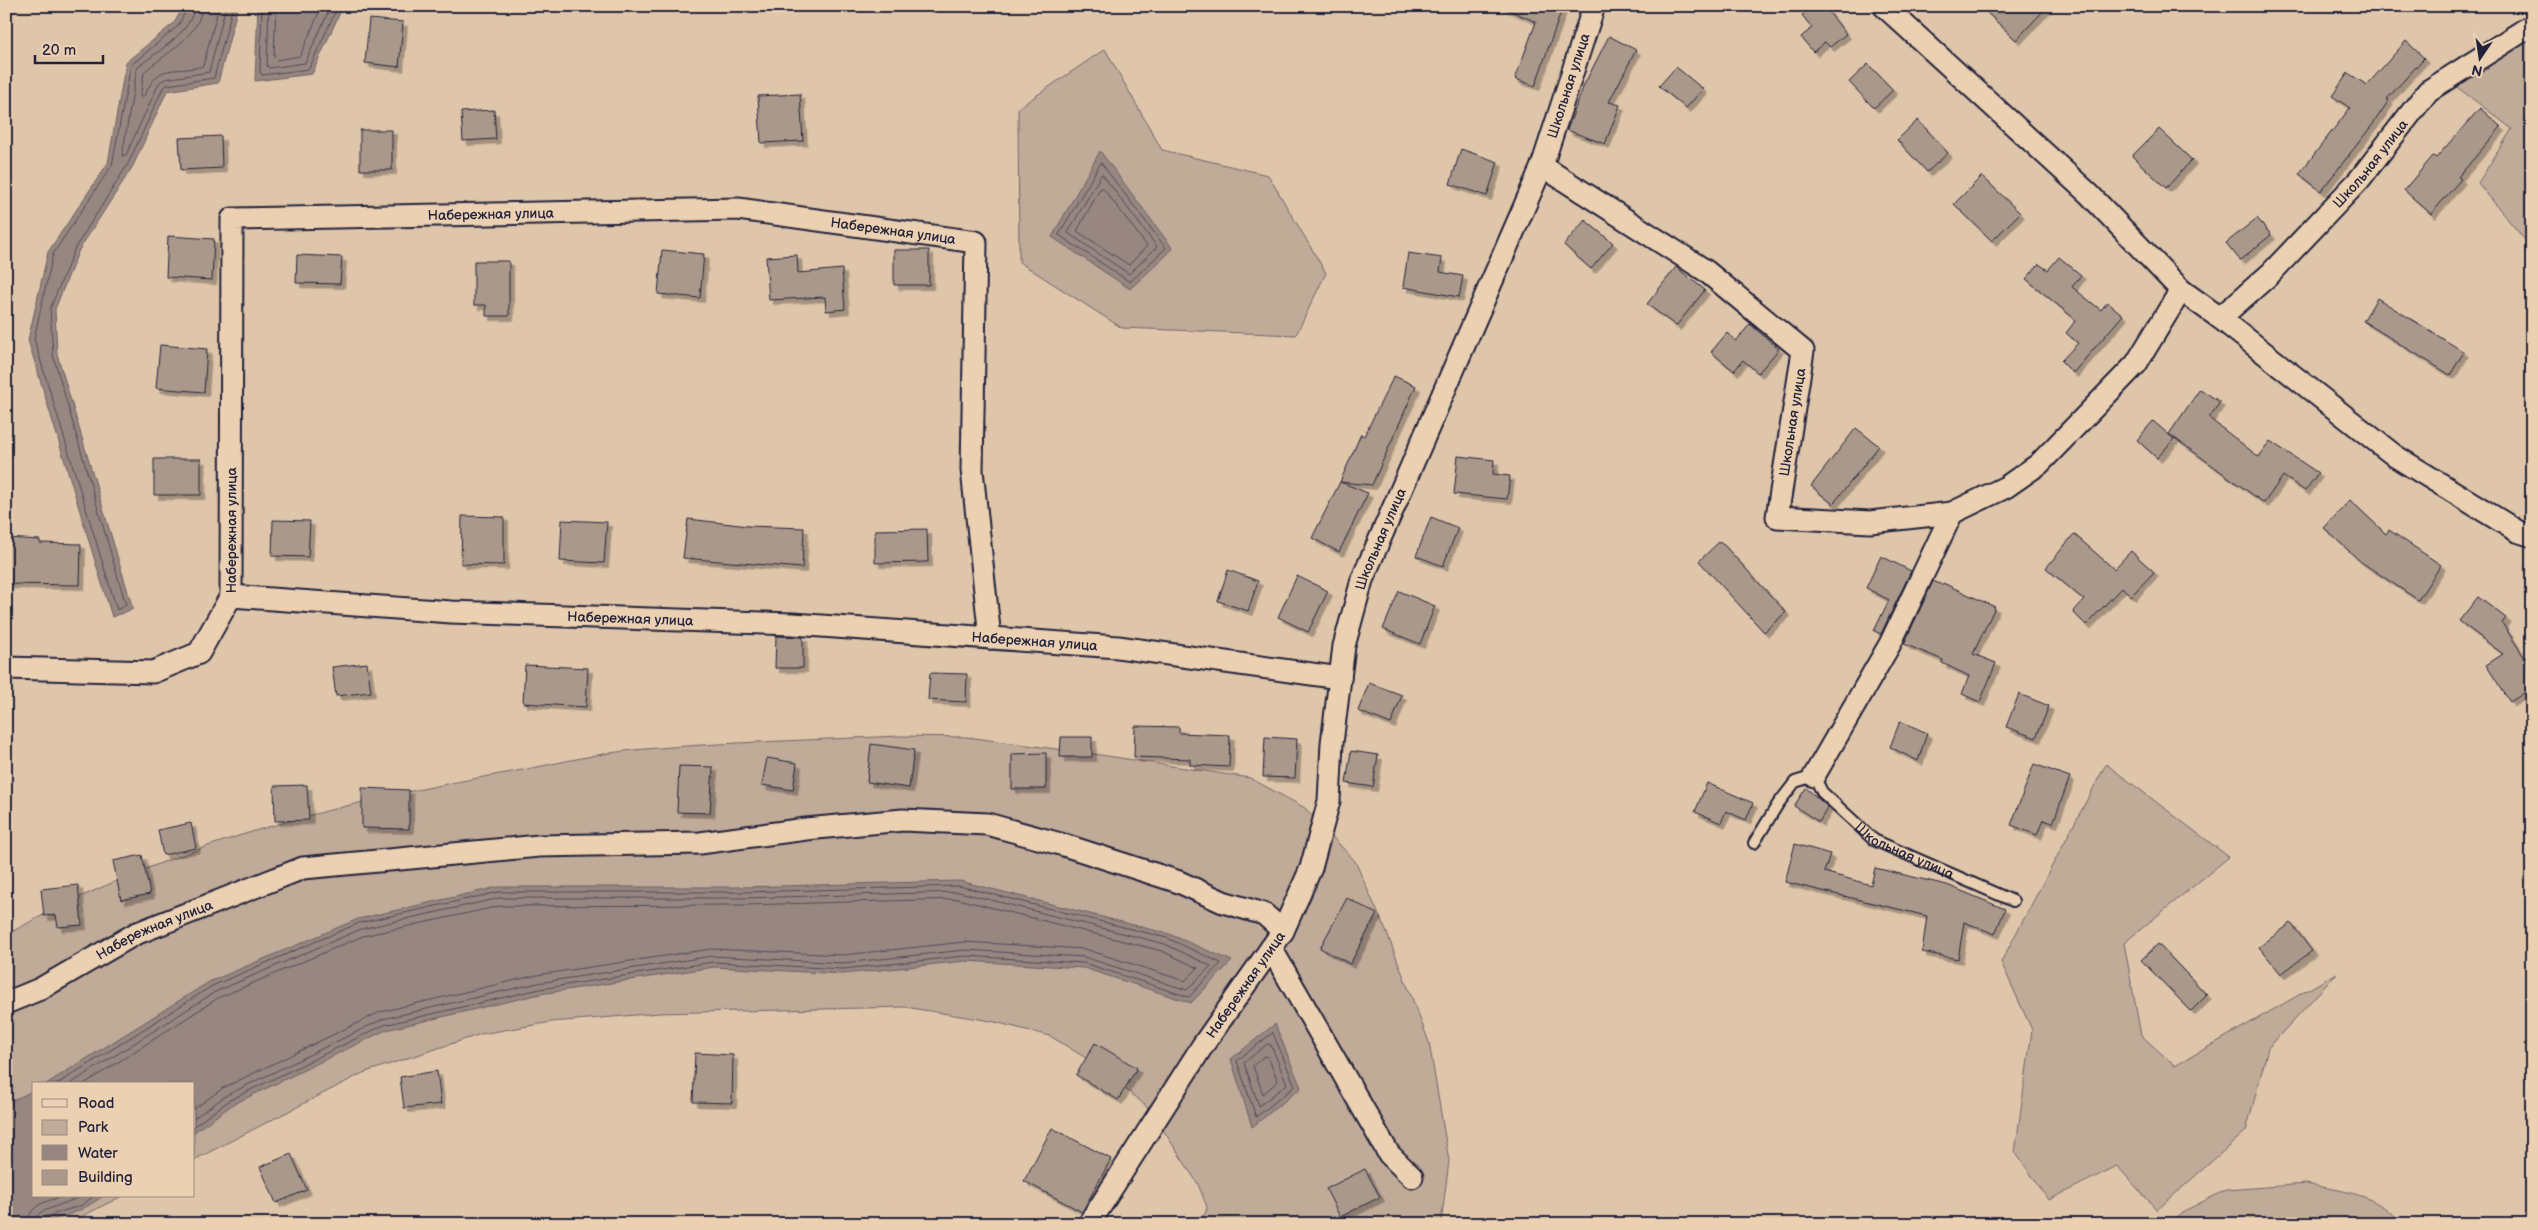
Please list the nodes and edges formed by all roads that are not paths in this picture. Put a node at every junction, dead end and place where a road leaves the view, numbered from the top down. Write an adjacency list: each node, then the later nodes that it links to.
1 (1594, 6): 4 (street, Школьная улица)
2 (1884, 6): 5 (street)
3 (2532, 25): 6 (street, Школьная улица)
4 (1542, 166): 7 (street, Школьная улица); 12 (street, Школьная улица)
5 (2181, 290): 6 (street); 7 (street, Школьная улица)
6 (2220, 318): 8 (street)
7 (1952, 512): 13 (street)
8 (2527, 537)
9 (231, 596): 10 (street, Набережная улица); 10 (street, Набережная улица); 11 (street)
10 (990, 638): 12 (street, Набережная улица)
11 (6, 668)
12 (1340, 678): 16 (street, Школьная улица)
13 (1814, 776): 14 (lane); 15 (lane, Школьная улица)
14 (1754, 843)
15 (2013, 901)
16 (1277, 940): 17 (street, Набережная улица); 18 (street); 19 (street, Набережная улица)
17 (6, 1003)
18 (1412, 1177)
19 (1089, 1224)

